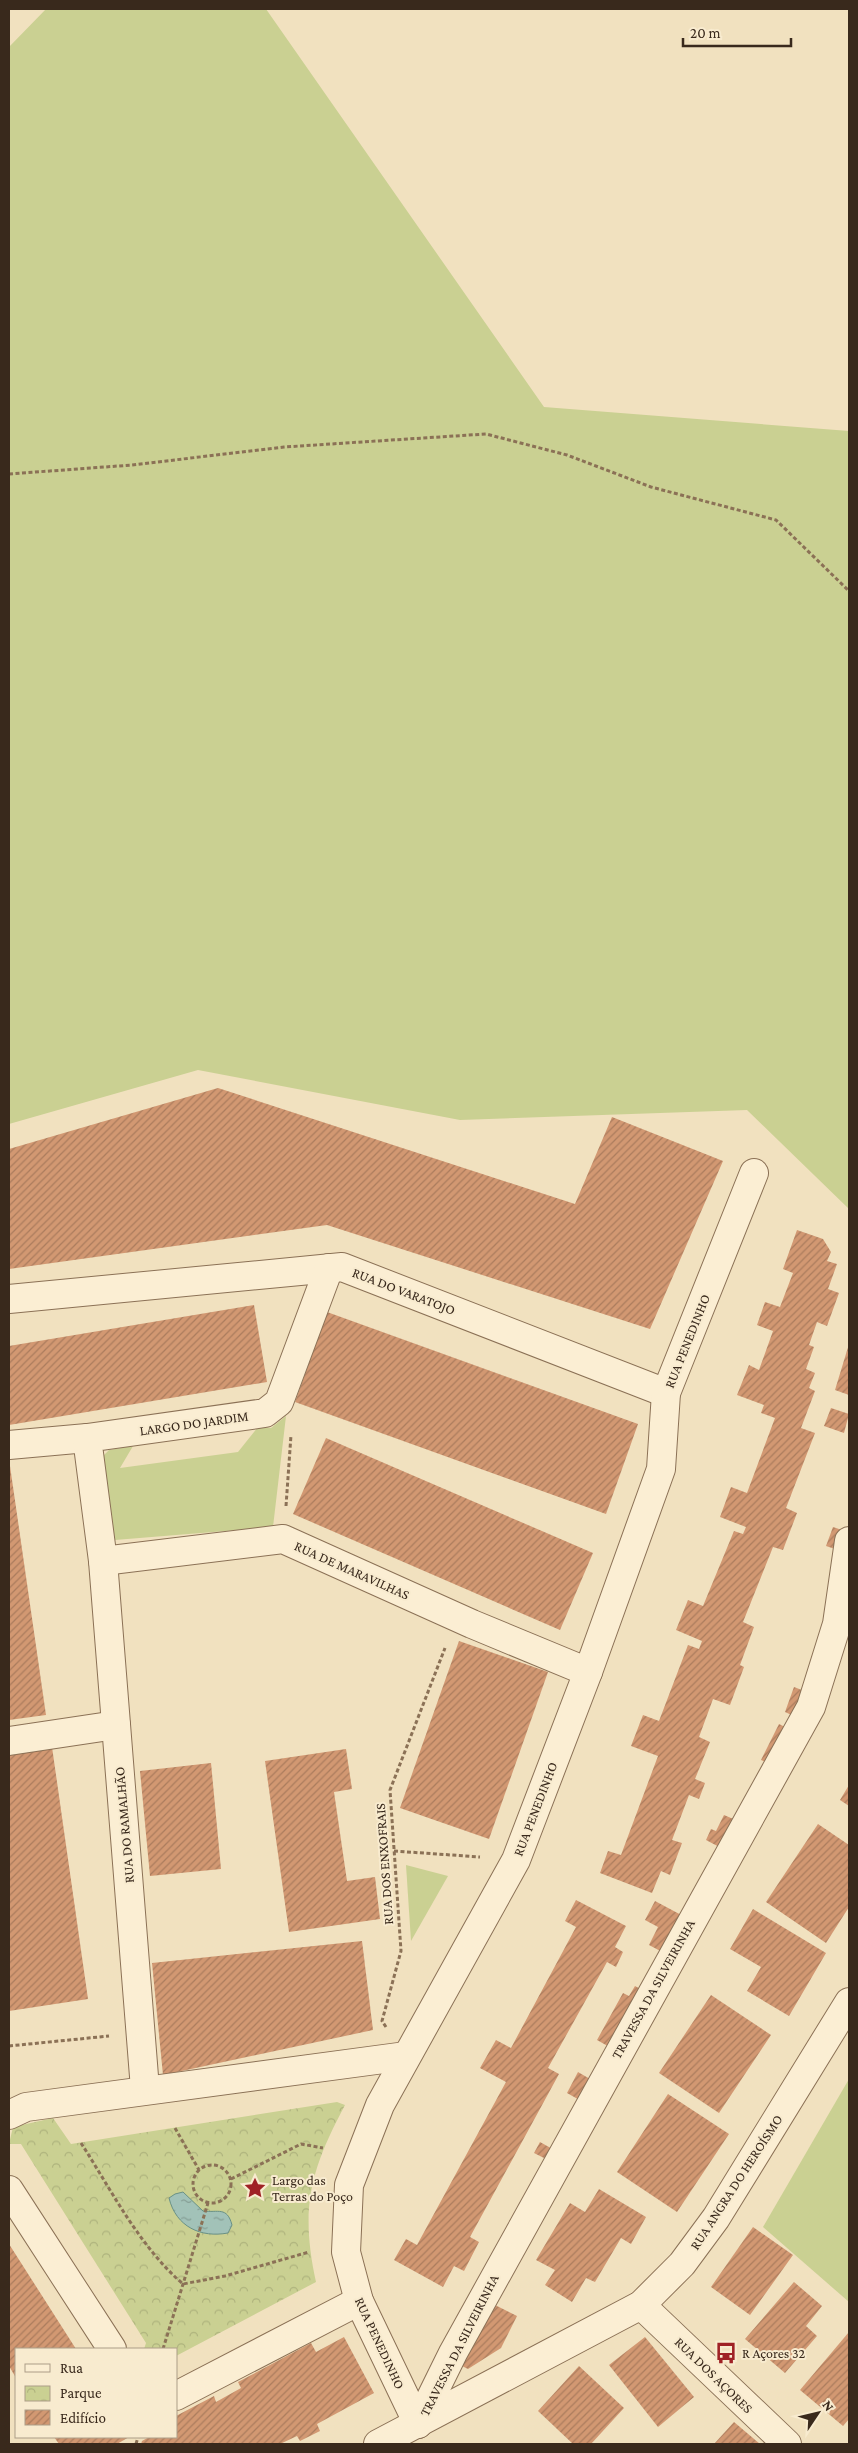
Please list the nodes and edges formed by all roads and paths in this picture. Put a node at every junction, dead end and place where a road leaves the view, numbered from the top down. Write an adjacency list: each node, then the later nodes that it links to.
1 (9, 474): 2 (path)
2 (849, 591)
3 (754, 1173): 6 (street, RUA PENEDINHO)
4 (329, 1268): 5 (street, RUA DO VARATOJO); 6 (street, RUA DO VARATOJO); 8 (street, LARGO DO JARDIM)
5 (9, 1299)
6 (666, 1393): 14 (street, RUA PENEDINHO)
7 (291, 1428): 10 (path)
8 (87, 1438): 9 (street, LARGO DO JARDIM); 12 (street)
9 (9, 1444)
10 (284, 1539): 12 (street, RUA DE MARAVILHAS); 13 (street, RUA DE MARAVILHAS)
11 (849, 1540): 39 (street, TRAVESSA DA SILVEIRINHA)
12 (103, 1561): 15 (street, RUA DO RAMALHÃO)
13 (472, 1624): 14 (street, RUA DE MARAVILHAS); 17 (path, RUA DOS ENXOFRAIS)
14 (588, 1672): 18 (street, RUA PENEDINHO)
15 (116, 1725): 16 (street); 20 (street, RUA DO RAMALHÃO)
16 (9, 1741)
17 (394, 1851): 18 (path); 22 (path, RUA DOS ENXOFRAIS)
18 (516, 1860): 22 (street, RUA PENEDINHO)
19 (849, 2002): 35 (street, RUA ANGRA DO HEROÍSMO)
20 (140, 2033): 21 (path); 23 (street, RUA DO RAMALHÃO)
21 (9, 2046)
22 (406, 2056): 23 (street); 34 (street, RUA PENEDINHO)
23 (145, 2089): 24 (street)
24 (9, 2115)
25 (175, 2128): 28 (path)
26 (81, 2143): 33 (path)
27 (323, 2148): 29 (path)
28 (199, 2170): 29 (path); 31 (path)
29 (231, 2179): 31 (path)
30 (9, 2190): 36 (street)
31 (208, 2203): 33 (path)
32 (309, 2252): 33 (path)
33 (183, 2284): 37 (path)
34 (358, 2301): 38 (street); 39 (street, RUA PENEDINHO)
35 (641, 2305): 39 (street, RUA ANGRA DO HEROÍSMO); 41 (street, RUA DOS AÇORES)
36 (111, 2348)
37 (162, 2348)
38 (178, 2395)
39 (418, 2424): 40 (street, RUA ANGRA DO HEROÍSMO)
40 (378, 2444)
41 (787, 2444)

